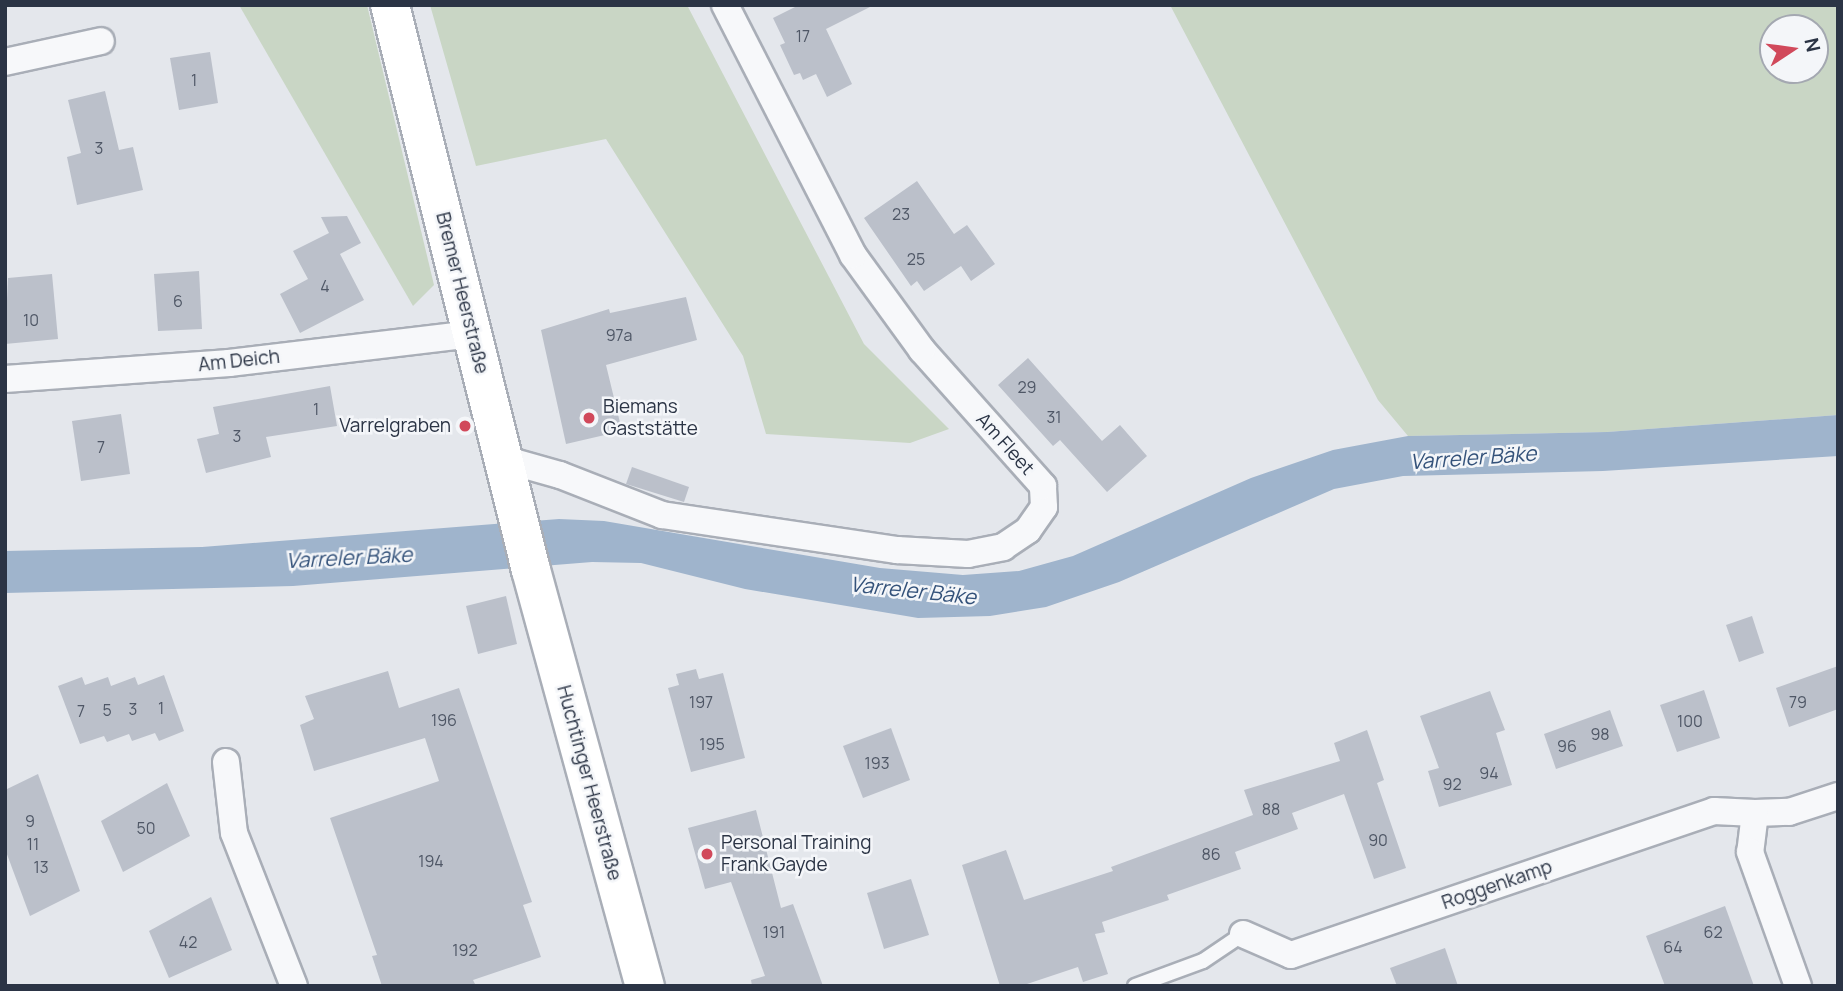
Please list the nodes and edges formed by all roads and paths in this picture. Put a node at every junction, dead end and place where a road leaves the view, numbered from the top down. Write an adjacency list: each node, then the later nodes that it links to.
1 (390, 5): 5 (main road, Bremer Heerstraße)
2 (725, 5): 7 (street, Am Fleet)
3 (101, 41): 4 (street)
4 (5, 61)
5 (472, 334): 6 (street, Am Deich); 7 (main road, Bremer Heerstraße)
6 (5, 379)
7 (503, 459): 8 (main road, Bremer Heerstraße)
8 (532, 576): 14 (main road, Huchtinger Heerstraße)
9 (226, 762): 13 (street)
10 (1838, 796): 11 (street, Roggenkamp)
11 (1755, 813): 12 (street, Roggenkamp); 16 (street)
12 (1243, 934): 15 (lane)
13 (294, 986)
14 (645, 986)
15 (1135, 986)
16 (1798, 986)

